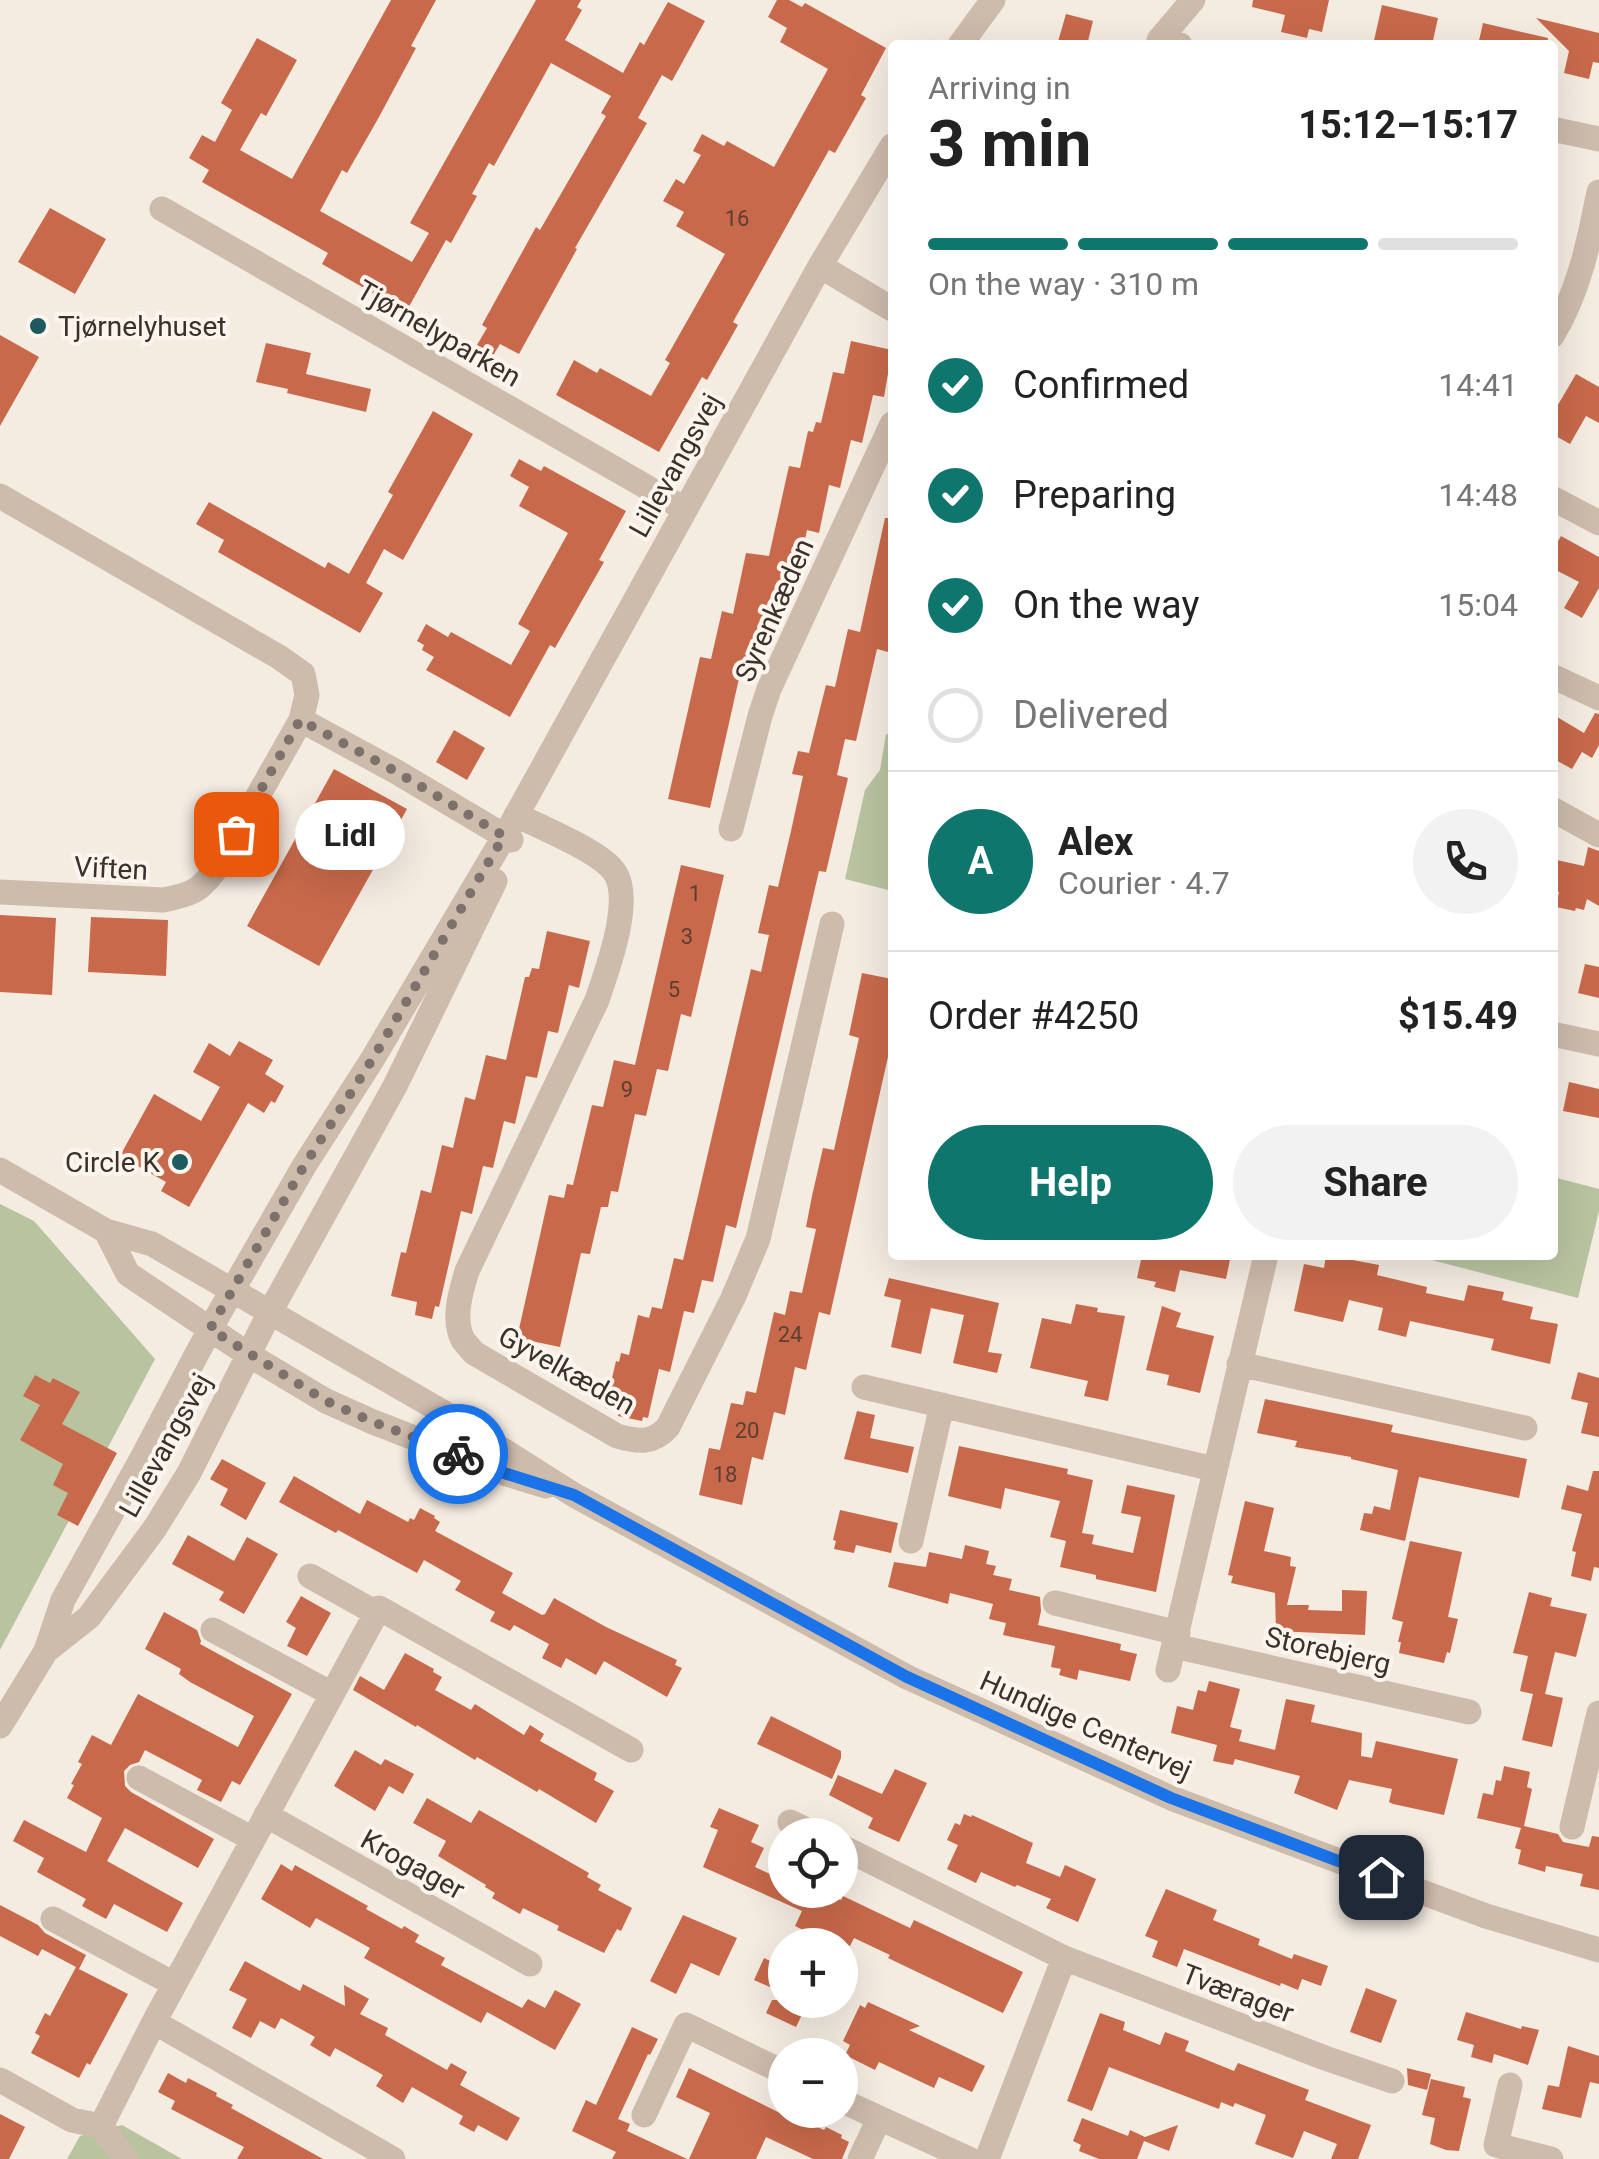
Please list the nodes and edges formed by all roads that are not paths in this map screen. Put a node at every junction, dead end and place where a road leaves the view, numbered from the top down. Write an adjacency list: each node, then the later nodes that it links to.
1 (992, 0): 3 (street)
2 (1193, 0): 4 (street)
3 (964, 40)
4 (1163, 40)
5 (1558, 130): 6 (street)
6 (1599, 139)
7 (888, 153): 11 (street, Lillevangsvej)
8 (1599, 192): 10 (street)
9 (162, 209): 17 (street, Tjørnelyparken)
10 (1592, 262): 13 (street)
11 (820, 266): 12 (street); 17 (street, Lillevangsvej)
12 (888, 307)
13 (1558, 326)
14 (888, 433): 23 (street, Syrenkæden)
15 (0, 496): 21 (street, Viften)
16 (1558, 501): 18 (street)
17 (686, 509): 24 (street, Lillevangsvej)
18 (1599, 524)
19 (1558, 679): 20 (street)
20 (1599, 698)
21 (300, 720): 24 (street); 26 (street, Viften)
22 (1558, 812): 25 (street)
23 (730, 829)
24 (511, 830): 27 (street, Gyvelkæden); 33 (street, Lillevangsvej); 34 (street, Lillevangsvej)
25 (1599, 835)
26 (0, 892)
27 (832, 924)
28 (1558, 1035): 29 (street)
29 (1599, 1044)
30 (0, 1170): 31 (street, Hundige Centervej)
31 (106, 1231): 33 (street, Hundige Centervej); 35 (street, Hundige Centervej)
32 (1265, 1260): 37 (street)
33 (233, 1290): 34 (street, Hundige Centervej); 35 (street, Lillevangsvej)
34 (270, 1312): 36 (street, Lillevangsvej); 42 (street, Hundige Centervej)
35 (210, 1329): 36 (street, Hundige Centervej); 49 (street, Lillevangsvej)
36 (249, 1355): 42 (street, Hundige Centervej); 49 (street, Lillevangsvej)
37 (1239, 1364): 40 (street); 41 (street)
38 (864, 1387): 39 (street)
39 (942, 1406): 41 (street); 43 (street)
40 (1525, 1428)
41 (1214, 1469): 48 (street)
42 (574, 1495): 61 (street, Hundige Centervej)
43 (911, 1541)
44 (310, 1576): 46 (street)
45 (1055, 1603): 48 (street, Storebjerg)
46 (376, 1612): 50 (street); 54 (street)
47 (213, 1630): 50 (street)
48 (1173, 1650): 51 (street, Storebjerg)
49 (46, 1651): 53 (street, Lillevangsvej)
50 (332, 1694): 56 (street)
51 (1469, 1712)
52 (1599, 1714): 57 (street)
53 (0, 1726)
54 (632, 1750)
55 (140, 1778): 58 (street)
56 (266, 1815): 58 (street); 63 (street, Krogager)
57 (1572, 1826)
58 (253, 1839): 64 (street)
59 (858, 1855): 62 (street, Tværager)
60 (53, 1919): 64 (street)
61 (1599, 1950)
62 (1064, 1958): 68 (street, Tværager); 79 (street)
63 (530, 1964)
64 (174, 1984): 65 (street)
65 (154, 2022): 73 (street); 76 (street)
66 (768, 2065): 71 (street)
67 (0, 2080): 73 (street)
68 (1392, 2081)
69 (1510, 2085): 74 (street)
70 (858, 2109): 72 (street)
71 (644, 2115)
72 (879, 2119): 77 (street); 78 (street)
73 (101, 2126): 75 (street)
74 (1501, 2153): 80 (street)
75 (126, 2159)
76 (393, 2159)
77 (860, 2159)
78 (969, 2159)
79 (987, 2159)
80 (1551, 2159)

